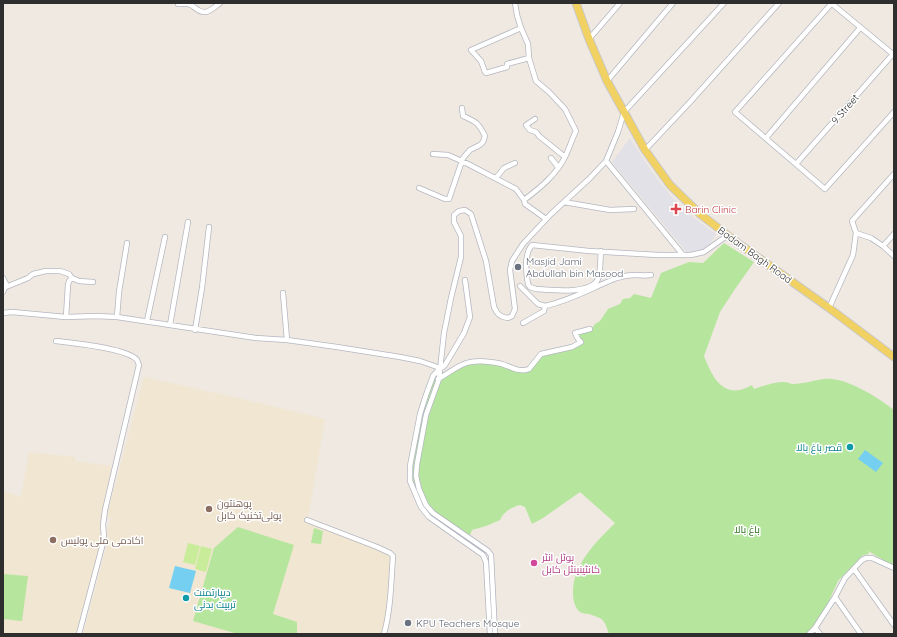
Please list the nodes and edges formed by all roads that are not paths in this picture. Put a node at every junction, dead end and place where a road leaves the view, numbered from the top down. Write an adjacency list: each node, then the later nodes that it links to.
1 (220, 3): 9 (street)
2 (515, 3): 10 (street)
3 (576, 3): 12 (main road, Badam Bagh Road)
4 (620, 3): 12 (street)
5 (673, 3): 15 (street)
6 (724, 3): 17 (street)
7 (779, 3): 21 (street)
8 (831, 3): 11 (street); 20 (street)
9 (178, 4)
10 (521, 28): 14 (street); 14 (street)
11 (860, 28): 13 (street); 20 (street)
12 (589, 39): 15 (main road, Badam Bagh Road)
13 (894, 54): 28 (street, 9 Street)
14 (529, 58): 24 (street)
15 (607, 81): 17 (main road, Badam Bagh Road)
16 (462, 108): 25 (street)
17 (624, 112): 21 (main road, Badam Bagh Road); 26 (street)
18 (894, 112): 28 (street)
19 (535, 119): 24 (street)
20 (766, 138): 28 (street)
21 (645, 150): 41 (main road, Badam Bagh Road)
22 (433, 154): 25 (street)
23 (551, 158): 29 (street)
24 (565, 158): 29 (street)
25 (462, 161): 31 (street); 32 (street)
26 (606, 161): 34 (street); 46 (street)
27 (515, 163): 31 (street)
28 (796, 164)
29 (558, 167): 33 (street)
30 (894, 174): 39 (street)
31 (496, 178): 33 (street)
32 (419, 188)
33 (524, 200): 36 (street)
34 (564, 202): 35 (street); 36 (street)
35 (634, 209)
36 (546, 219): 70 (street)
37 (188, 222): 64 (street)
38 (209, 227): 66 (street)
39 (856, 233): 44 (street); 58 (street)
40 (894, 234): 44 (street)
41 (728, 235): 46 (street); 58 (main road, Badam Bagh Road)
42 (165, 237): 62 (street)
43 (127, 243): 61 (street)
44 (884, 246): 47 (street)
45 (600, 251): 45 (street); 46 (street)
46 (683, 255)
47 (894, 256)
48 (651, 275): 57 (street)
49 (3, 278): 53 (street)
50 (72, 278): 52 (street); 53 (street); 60 (street)
51 (465, 280): 70 (street)
52 (93, 282)
53 (6, 286): 55 (street)
54 (520, 286): 57 (street)
55 (3, 292)
56 (283, 293): 68 (street)
57 (545, 306): 63 (street)
58 (829, 308): 69 (main road, Badam Bagh Road)
59 (3, 312): 60 (street)
60 (66, 317): 61 (street)
61 (116, 317): 62 (street)
62 (147, 321): 64 (street)
63 (523, 323)
64 (170, 325): 66 (street)
65 (590, 329): 71 (street)
66 (195, 330): 68 (street)
67 (56, 340): 82 (street)
68 (287, 340): 70 (street)
69 (894, 357)
70 (440, 368): 71 (street); 72 (street)
71 (439, 379): 72 (street); 74 (street)
72 (432, 380): 75 (street)
73 (307, 520): 83 (street)
74 (475, 542): 75 (street); 79 (street)
75 (472, 547): 79 (street)
76 (894, 568): 77 (street)
77 (854, 569): 78 (street); 80 (street)
78 (835, 598): 81 (street); 88 (street)
79 (491, 600): 84 (street); 85 (street)
80 (894, 625)
81 (816, 628): 86 (street); 87 (street)
82 (78, 634)
83 (384, 634)
84 (490, 634)
85 (495, 634)
86 (809, 634)
87 (820, 634)
88 (860, 634)

